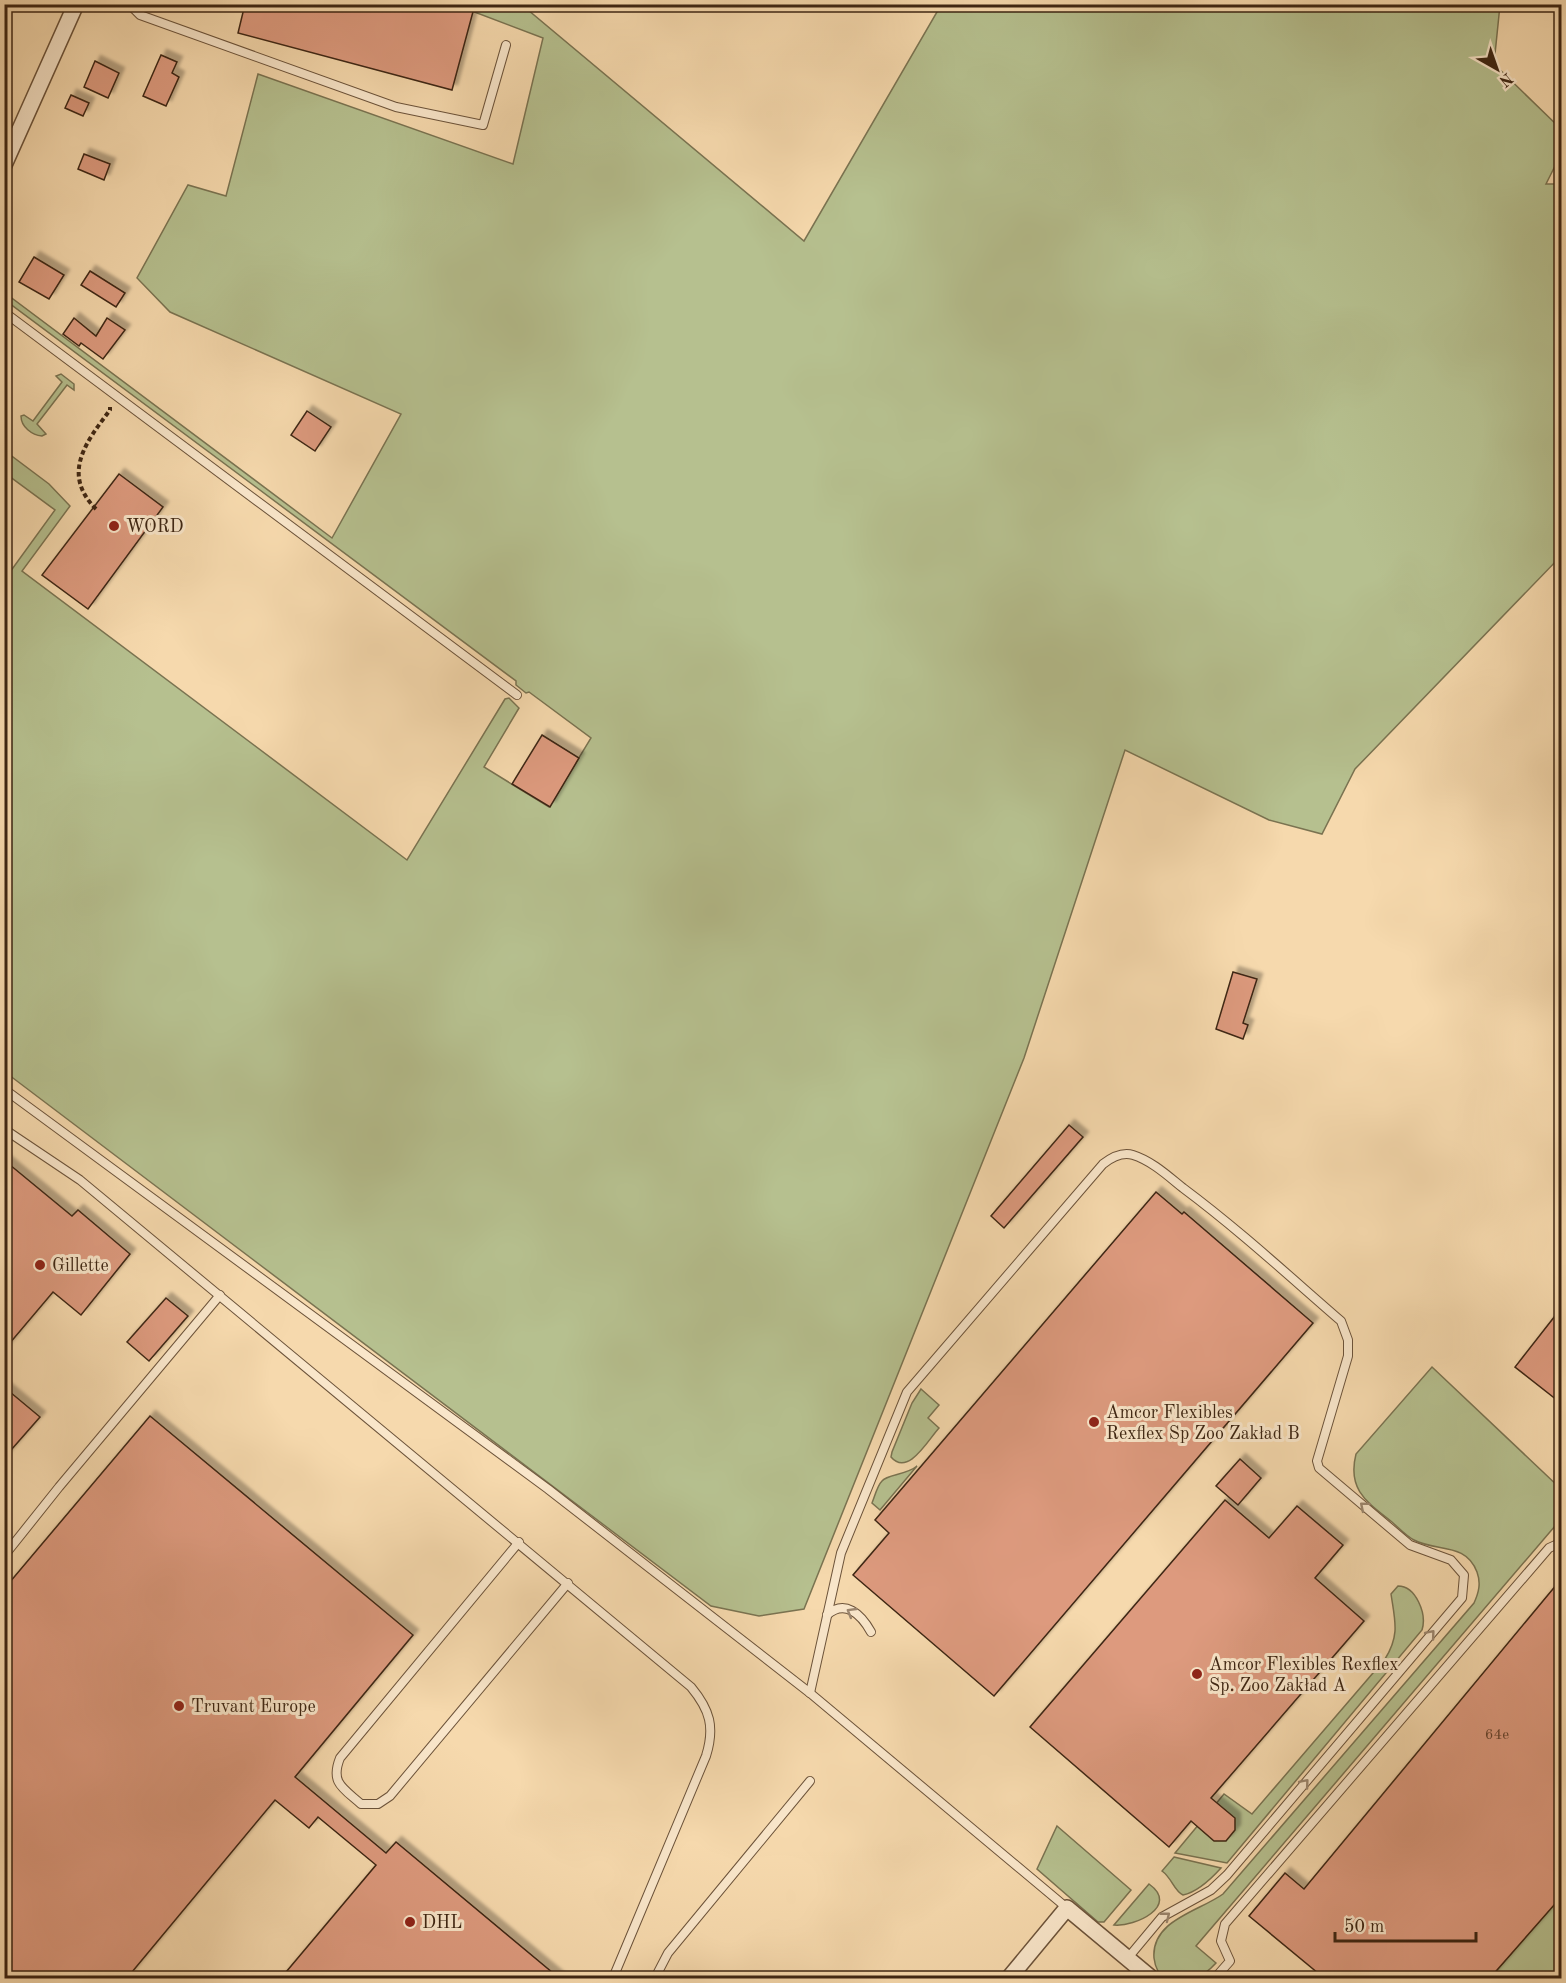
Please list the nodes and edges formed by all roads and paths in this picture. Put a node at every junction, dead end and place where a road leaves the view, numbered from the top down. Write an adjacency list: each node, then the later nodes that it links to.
1 (76, 4): 4 (street)
2 (129, 4): 3 (lane)
3 (506, 45)
4 (4, 165)
5 (4, 312): 8 (lane)
6 (103, 401): 7 (path)
7 (96, 509)
8 (517, 695)
9 (4, 1089): 18 (lane)
10 (4, 1129): 11 (lane)
11 (220, 1295): 12 (lane); 14 (lane)
12 (519, 1542): 15 (lane); 15 (lane)
13 (1562, 1542): 26 (lane)
14 (4, 1556)
15 (568, 1583): 22 (lane)
16 (827, 1615): 17 (lane, one-way to 16); 18 (lane); 21 (lane, one-way to 16)
17 (871, 1632)
18 (810, 1693): 20 (lane)
19 (810, 1781): 23 (lane)
20 (1066, 1908): 21 (street); 24 (street)
21 (1127, 1959): 25 (street)
22 (613, 1978)
23 (655, 1978)
24 (1009, 1978)
25 (1151, 1978)
26 (1215, 1978)

